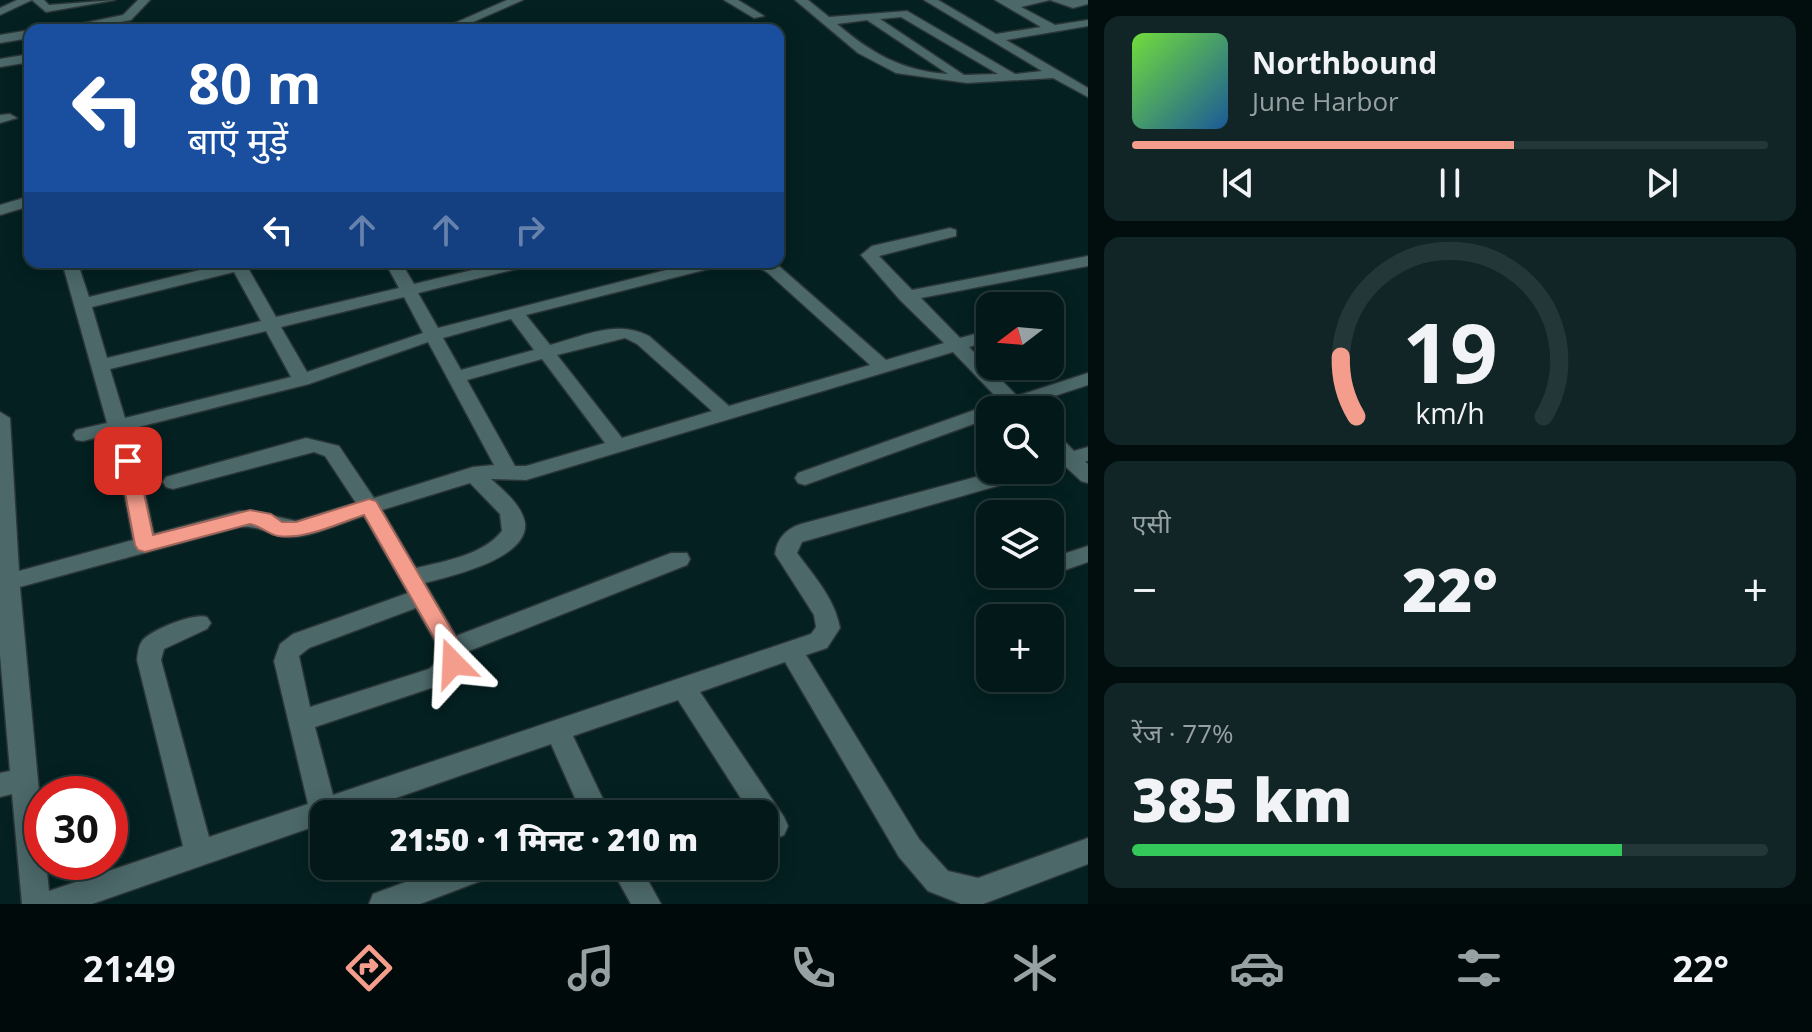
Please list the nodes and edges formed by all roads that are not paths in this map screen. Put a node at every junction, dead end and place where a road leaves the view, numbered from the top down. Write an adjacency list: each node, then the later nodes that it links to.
1 (26, 0): 15 (street)
2 (38, 0): 3 (street)
3 (109, 0)
4 (144, 0): 19 (street)
5 (517, 0): 20 (street)
6 (730, 0): 16 (street)
7 (801, 0): 17 (street)
8 (906, 0): 14 (street)
9 (930, 0): 23 (street)
10 (1045, 0): 13 (street)
11 (1056, 0): 12 (street)
12 (1088, 0)
13 (1005, 2): 21 (street)
14 (870, 9): 17 (street); 28 (street); 29 (street)
15 (0, 12)
16 (758, 16)
17 (828, 21): 28 (street)
18 (1088, 23): 21 (street)
19 (92, 24)
20 (459, 24)
21 (1052, 28): 23 (street)
22 (24, 35): 24 (street)
23 (993, 38): 27 (street)
24 (0, 39)
25 (24, 59): 26 (street)
26 (0, 63)
27 (1054, 74): 29 (street); 30 (street)
28 (962, 77): 29 (street)
29 (1013, 78)
30 (1088, 93)
31 (24, 203): 32 (street)
32 (0, 210)
33 (950, 233): 43 (street)
34 (1088, 261): 43 (street)
35 (72, 268): 44 (street)
36 (230, 268): 44 (street)
37 (248, 268): 46 (street)
38 (397, 268): 42 (street)
39 (500, 268): 42 (street)
40 (657, 268): 45 (street)
41 (770, 268): 52 (street)
42 (409, 289): 46 (street); 47 (street)
43 (906, 296): 49 (street)
44 (83, 304): 51 (street)
45 (515, 312): 47 (street); 50 (street)
46 (271, 323): 51 (street); 55 (street)
47 (434, 334): 53 (street); 55 (street)
48 (976, 339): 49 (street)
49 (955, 345): 52 (street); 56 (street)
50 (547, 351): 53 (street); 58 (street); 63 (street)
51 (102, 365): 61 (street)
52 (882, 366): 58 (street)
53 (457, 377): 66 (street)
54 (1088, 379): 57 (street)
55 (302, 380): 61 (street)
56 (1007, 396)
57 (1043, 396)
58 (725, 413): 63 (street)
59 (976, 417): 69 (street)
60 (0, 418): 72 (street)
61 (118, 426): 62 (street)
62 (83, 435)
63 (617, 445): 66 (street)
64 (1069, 459): 68 (street)
65 (128, 461): 74 (street)
66 (508, 472): 67 (street)
67 (473, 474): 73 (street); 79 (street)
68 (1088, 476)
69 (805, 478)
70 (173, 482): 73 (street)
71 (977, 484): 82 (street)
72 (2, 487): 78 (street)
73 (369, 506): 74 (street); 79 (street)
74 (145, 545): 78 (street)
75 (1088, 554): 77 (street)
76 (679, 559): 81 (street)
77 (1065, 562)
78 (9, 582): 86 (street)
79 (416, 588): 81 (street); 84 (street)
80 (199, 623): 93 (street)
81 (451, 648): 84 (street)
82 (792, 653): 83 (street); 92 (street)
83 (684, 688): 85 (street); 90 (street)
84 (303, 720): 87 (street)
85 (557, 729): 88 (street); 89 (street)
86 (12, 782): 96 (street)
87 (321, 800)
88 (352, 800)
89 (590, 800)
90 (757, 800)
91 (310, 815): 93 (street)
92 (1088, 851)
93 (199, 853): 97 (street)
94 (448, 880): 98 (street)
95 (632, 880): 99 (street)
96 (36, 904)
97 (52, 904)
98 (383, 904)
99 (647, 904)

